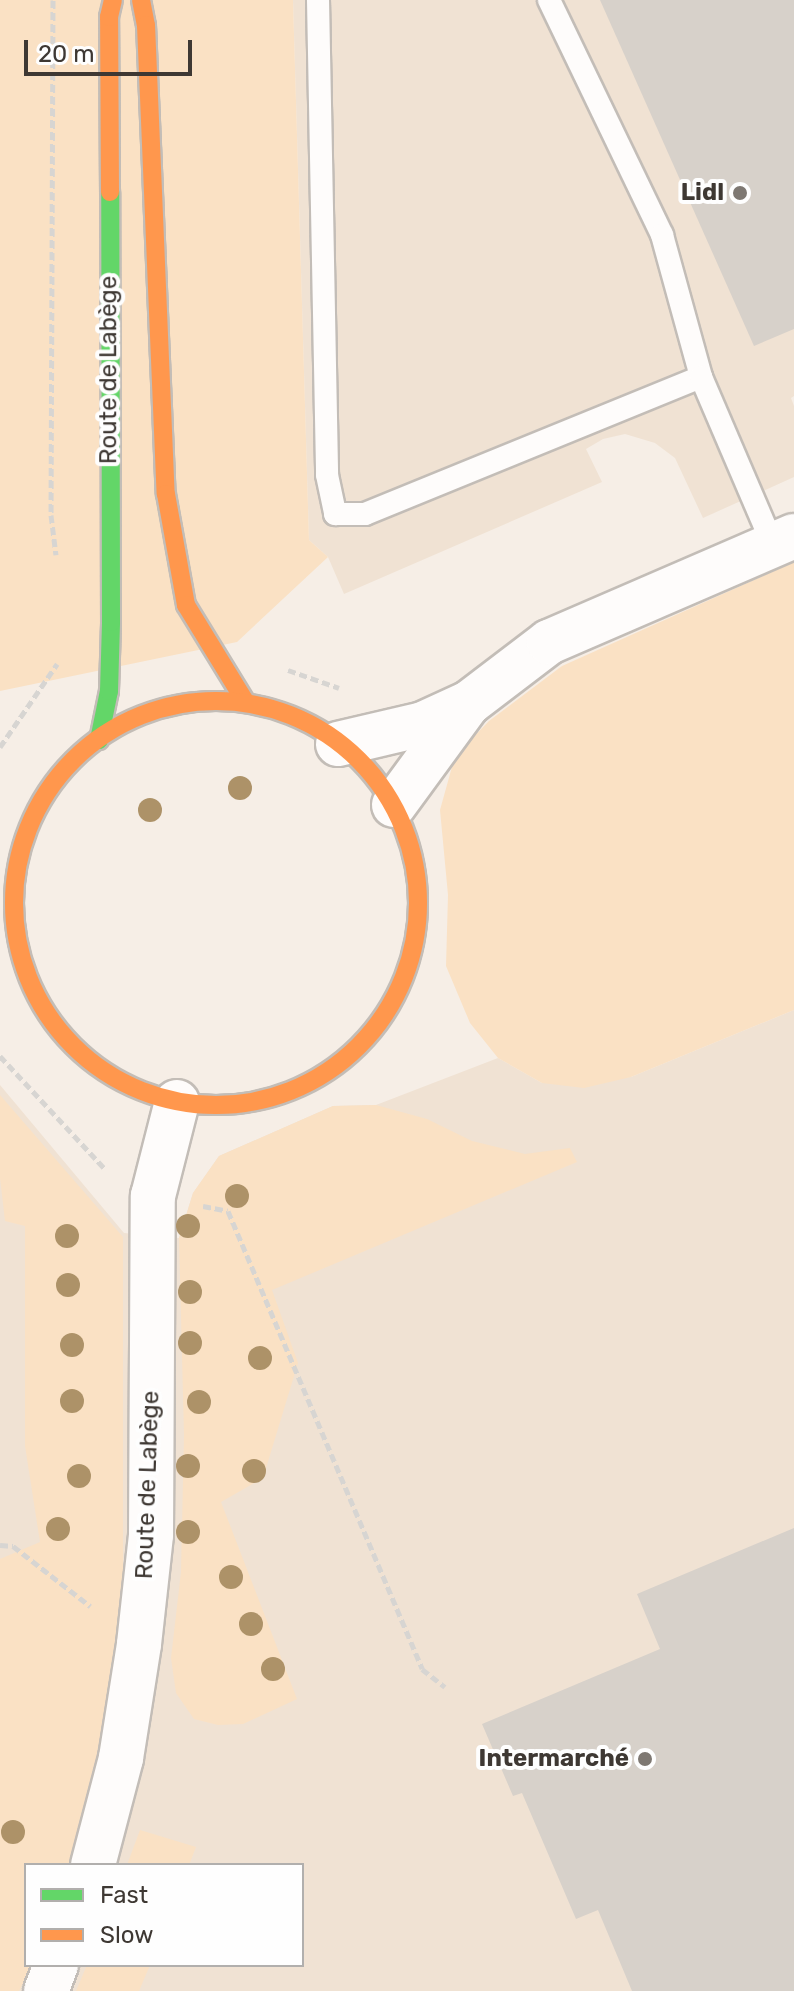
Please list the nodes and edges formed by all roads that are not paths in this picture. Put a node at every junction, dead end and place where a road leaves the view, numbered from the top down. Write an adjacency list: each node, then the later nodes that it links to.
1 (113, 0): 9 (street, Route de Labège)
2 (141, 0): 7 (street, Route de Labège)
3 (318, 0): 5 (lane)
4 (549, 0): 5 (lane)
5 (701, 377): 6 (lane)
6 (784, 540): 8 (street)
7 (246, 703): 9 (street); 10 (street)
8 (469, 703): 10 (street); 11 (street)
9 (99, 740): 12 (street)
10 (338, 744): 11 (street)
11 (394, 805): 16 (street)
12 (27, 830): 13 (street); 15 (street)
13 (0, 842)
14 (12, 981): 15 (street)
15 (36, 998): 16 (street)
16 (177, 1102): 17 (street, Route de Labège)
17 (94, 1863)
18 (55, 1967): 19 (street)
19 (46, 1991)

